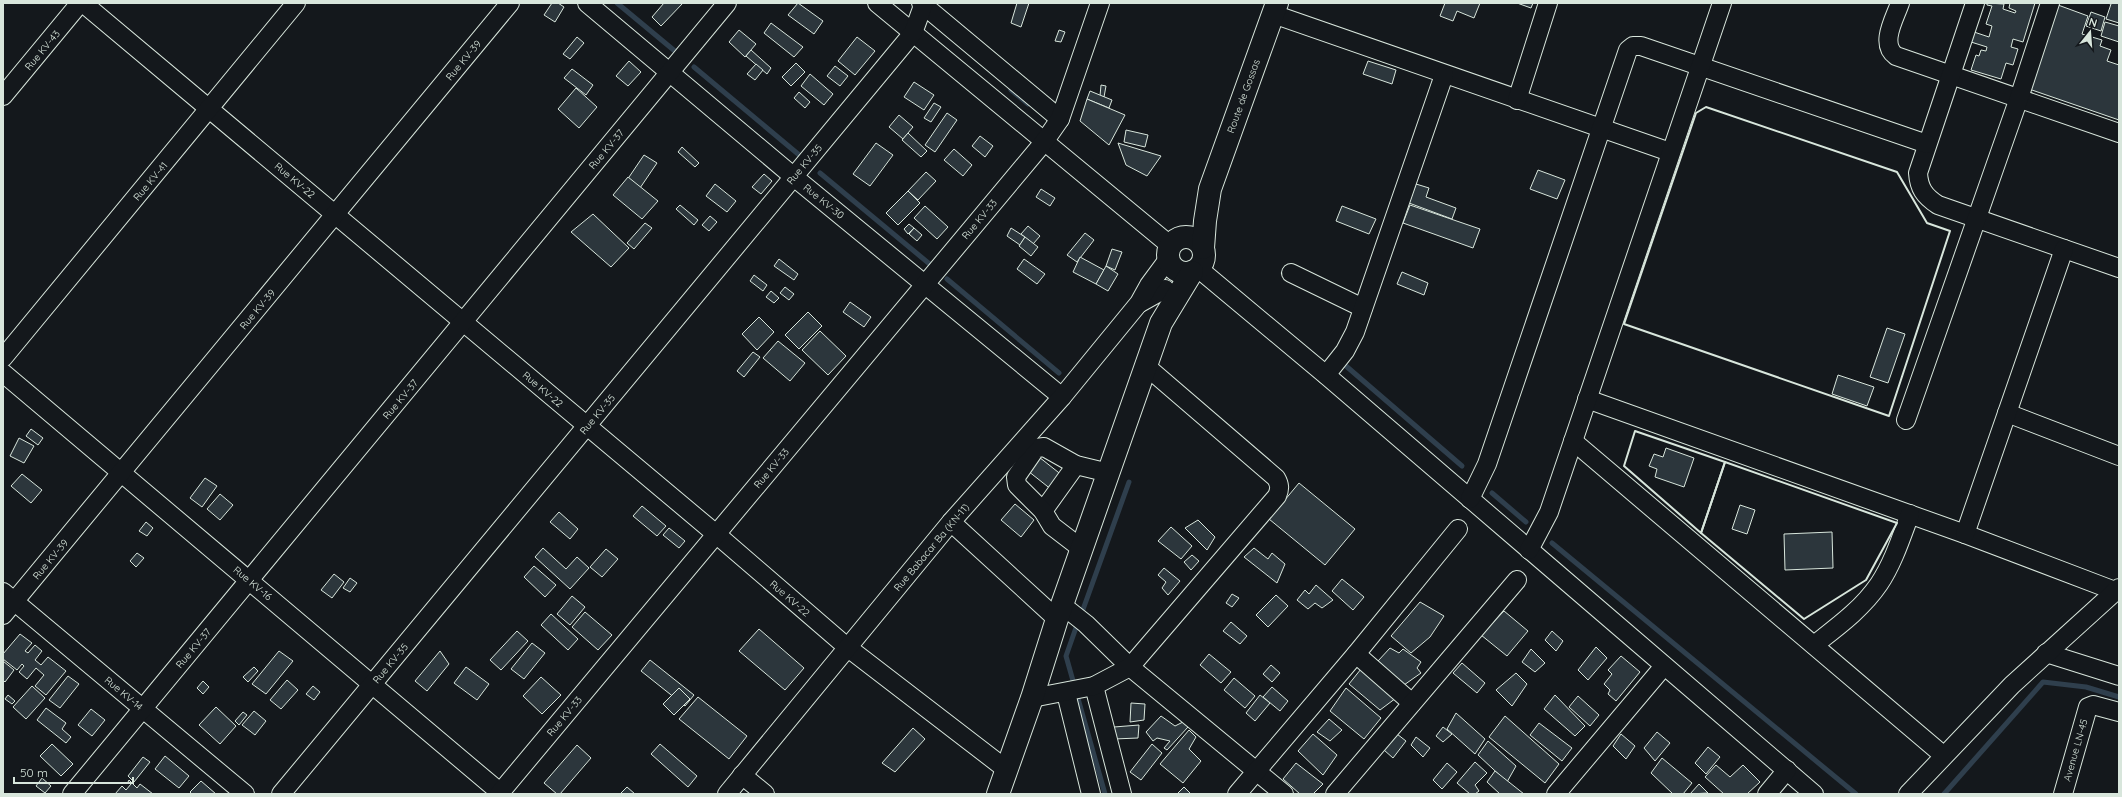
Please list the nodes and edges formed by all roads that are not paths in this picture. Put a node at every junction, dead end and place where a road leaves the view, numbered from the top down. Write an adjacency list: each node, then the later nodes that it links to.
1 (82, 3): 20 (street, Rue KV-43); 23 (street, Rue KV-22)
2 (296, 3): 23 (street, Rue KV-41)
3 (510, 3): 32 (street, Rue KV-39)
4 (587, 3): 17 (street, Rue KV-30)
5 (727, 3): 17 (street, Rue KV-37)
6 (876, 3): 15 (street)
7 (1100, 3): 24 (street, Rue KV-33)
8 (1548, 3): 22 (street)
9 (1722, 3): 16 (street)
10 (1900, 3): 19 (street)
11 (1975, 3): 19 (street)
12 (2050, 3): 21 (street)
13 (922, 4): 15 (street, Rue KV-35); 24 (street)
14 (1275, 9): 18 (street); 31 (main road, Route de Gossas)
15 (913, 33): 27 (street); 30 (street, Rue KV-35)
16 (1700, 66): 25 (street); 28 (street); 29 (street)
17 (669, 73): 30 (street, Rue KV-30); 43 (street, Rue KV-37)
18 (1444, 75): 22 (street); 42 (street)
19 (1949, 75): 21 (street); 28 (street)
20 (3, 96)
21 (2019, 98): 26 (street); 33 (street)
22 (1517, 100): 25 (street)
23 (209, 108): 32 (street, Rue KV-22); 45 (street, Rue KV-41)
24 (1060, 119): 27 (street, Rue KV-33)
25 (1600, 128): 29 (street); 59 (street)
26 (2119, 133)
27 (1044, 142): 35 (street); 39 (street, Rue KV-33)
28 (1927, 144): 33 (street)
29 (1670, 152): 50 (street)
30 (794, 177): 39 (street, Rue KV-30); 53 (street, Rue KV-35)
31 (1210, 189): 35 (main road); 36 (main road)
32 (335, 214): 43 (street, Rue KV-22); 57 (street, Rue KV-39)
33 (1976, 220): 34 (street); 52 (street)
34 (2064, 249): 37 (street); 51 (street)
35 (1172, 252): 36 (main road); 36 (main road); 40 (main road); 41 (street)
36 (1198, 263): 44 (main road); 48 (street)
37 (2119, 268)
38 (1291, 273): 42 (street)
39 (925, 284): 49 (street, Rue KV-30); 64 (street, Rue KV-33)
40 (1165, 289): 41 (street); 44 (main road)
41 (1139, 303): 49 (street, Rue Babacar Ba (KN-11))
42 (1364, 308): 48 (street)
43 (463, 322): 53 (street, Rue KV-22); 68 (street, Rue KV-37)
44 (1162, 323): 46 (main road)
45 (3, 358)
46 (1147, 367): 58 (main road); 78 (street)
47 (3, 373): 57 (street, Rue KV-16)
48 (1326, 375): 59 (street)
49 (1062, 397): 62 (street, Rue Babacar Ba (KN-11))
50 (1587, 399): 54 (street); 61 (street)
51 (2007, 413): 55 (street); 65 (street)
52 (1906, 420)
53 (587, 426): 64 (street, Rue KV-22); 81 (street, Rue KV-35)
54 (1573, 440): 67 (street); 74 (street)
55 (2119, 456)
56 (1076, 465): 58 (street); 60 (street); 60 (street)
57 (121, 473): 68 (street, Rue KV-16); 71 (street, Rue KV-39)
58 (1109, 473): 66 (main road)
59 (1470, 499): 67 (street)
60 (1043, 511): 66 (street)
61 (1910, 514): 65 (street); 74 (street)
62 (951, 522): 72 (street); 75 (street, Rue Babacar Ba (KN-11))
63 (1458, 529): 77 (street)
64 (716, 534): 75 (street, Rue KV-22); 92 (street, Rue KV-33)
65 (1965, 534): 70 (street)
66 (1082, 549): 72 (main road)
67 (1530, 550): 79 (street)
68 (249, 580): 81 (street, Rue KV-16); 85 (street, Rue KV-37)
69 (1517, 580): 84 (street)
70 (2117, 590): 76 (street)
71 (9, 597): 73 (street, Rue KV-39); 85 (street, Rue KV-14)
72 (1063, 612): 78 (street); 83 (main road)
73 (3, 616)
74 (1814, 645): 87 (street)
75 (847, 647): 88 (street, Rue KV-22); 91 (street, Rue Babacar Ba (KN-11))
76 (2046, 653): 80 (street); 87 (street)
77 (1356, 654): 84 (street); 90 (street)
78 (1130, 666): 82 (street); 90 (street)
79 (1664, 666): 89 (street); 104 (street)
80 (2118, 673)
81 (372, 685): 92 (street, Rue KV-16); 95 (street, Rue KV-35)
82 (1080, 690): 83 (street); 99 (street); 100 (street)
83 (1032, 698): 88 (main road)
84 (1412, 704): 103 (street)
85 (143, 708): 93 (street, Rue KV-37); 94 (street, Rue KV-14)
86 (2119, 712): 108 (street, Avenue LN-45)
87 (1943, 755): 107 (street)
88 (1007, 770): 98 (main road)
89 (1787, 770): 105 (street); 106 (street)
90 (1256, 771): 101 (street); 102 (street)
91 (742, 775): 96 (street, Rue Babacar Ba (KN-11)); 97 (street)
92 (500, 793)
93 (72, 794)
94 (245, 794)
95 (281, 794)
96 (727, 794)
97 (765, 794)
98 (998, 794)
99 (1092, 794)
100 (1122, 794)
101 (1237, 794)
102 (1284, 794)
103 (1335, 794)
104 (1556, 794)
105 (1767, 794)
106 (1814, 794)
107 (1908, 794)
108 (2063, 794)

